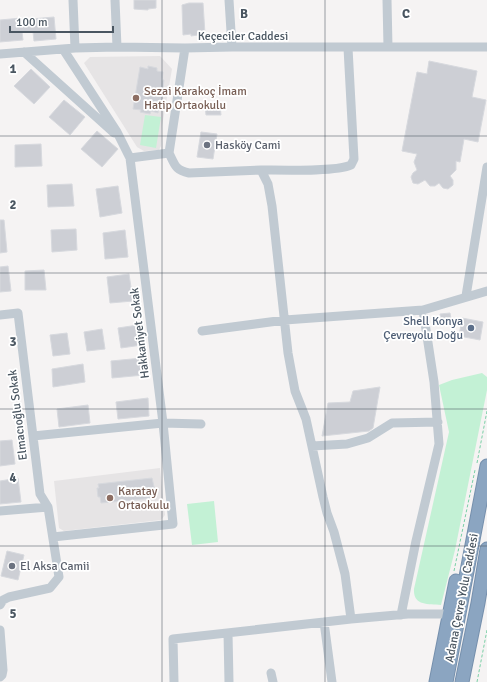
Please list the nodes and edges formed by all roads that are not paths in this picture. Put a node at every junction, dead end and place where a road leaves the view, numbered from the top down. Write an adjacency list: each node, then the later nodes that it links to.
1 (73, 0): 9 (street)
2 (116, 0): 5 (street)
3 (229, 0): 6 (street)
4 (387, 0): 7 (street)
5 (117, 47): 9 (street, Keçeciler Caddesi); 10 (street, Keçeciler Caddesi)
6 (232, 47): 10 (street, Keçeciler Caddesi); 11 (street, Keçeciler Caddesi)
7 (388, 47): 8 (street, Keçeciler Caddesi); 11 (street, Keçeciler Caddesi)
8 (487, 47)
9 (75, 48): 12 (street, Keçeciler Caddesi)
10 (185, 48): 16 (street)
11 (348, 48): 19 (street)
12 (63, 50): 13 (street, Keçeciler Caddesi); 15 (street, Hakkaniyet Sokak)
13 (24, 52): 14 (street, Keçeciler Caddesi); 15 (street, Hakkaniyet Sokak)
14 (0, 54)
15 (122, 141): 17 (street, Hakkaniyet Sokak)
16 (169, 153): 17 (street); 19 (street)
17 (130, 158): 27 (street, Hakkaniyet Sokak)
18 (487, 167): 21 (street)
19 (261, 170): 24 (street)
20 (487, 291): 21 (street)
21 (466, 296): 22 (street)
22 (423, 310): 24 (street); 26 (street)
23 (0, 315): 29 (street, Elmacıoğlu Sokak)
24 (285, 320): 25 (street); 30 (street)
25 (202, 331)
26 (438, 422): 30 (street); 39 (street)
27 (163, 423): 28 (street); 29 (street); 35 (street, Hakkaniyet Sokak)
28 (201, 424)
29 (33, 436): 32 (street, Elmacıoğlu Sokak)
30 (312, 446): 41 (street)
31 (487, 466): 34 (highway, Adana Çevre Yolu Caddesi)
32 (48, 507): 33 (street); 35 (street, Elmacıoğlu Sokak)
33 (0, 511)
34 (478, 512): 40 (highway); 50 (highway, Adana Çevre Yolu Caddesi)
35 (53, 537): 38 (street, Elmacıoğlu Sokak)
36 (487, 549): 51 (highway, Adana Çevre Yolu Caddesi)
37 (487, 599): 52 (highway)
38 (0, 605)
39 (401, 614): 40 (street); 41 (street)
40 (449, 614): 49 (highway)
41 (351, 619): 42 (street)
42 (324, 622): 44 (street); 48 (street)
43 (0, 630): 45 (street)
44 (228, 633): 46 (street); 47 (street)
45 (0, 677)
46 (174, 682)
47 (229, 682)
48 (332, 682)
49 (436, 682)
50 (446, 682)
51 (462, 682)
52 (469, 682)

